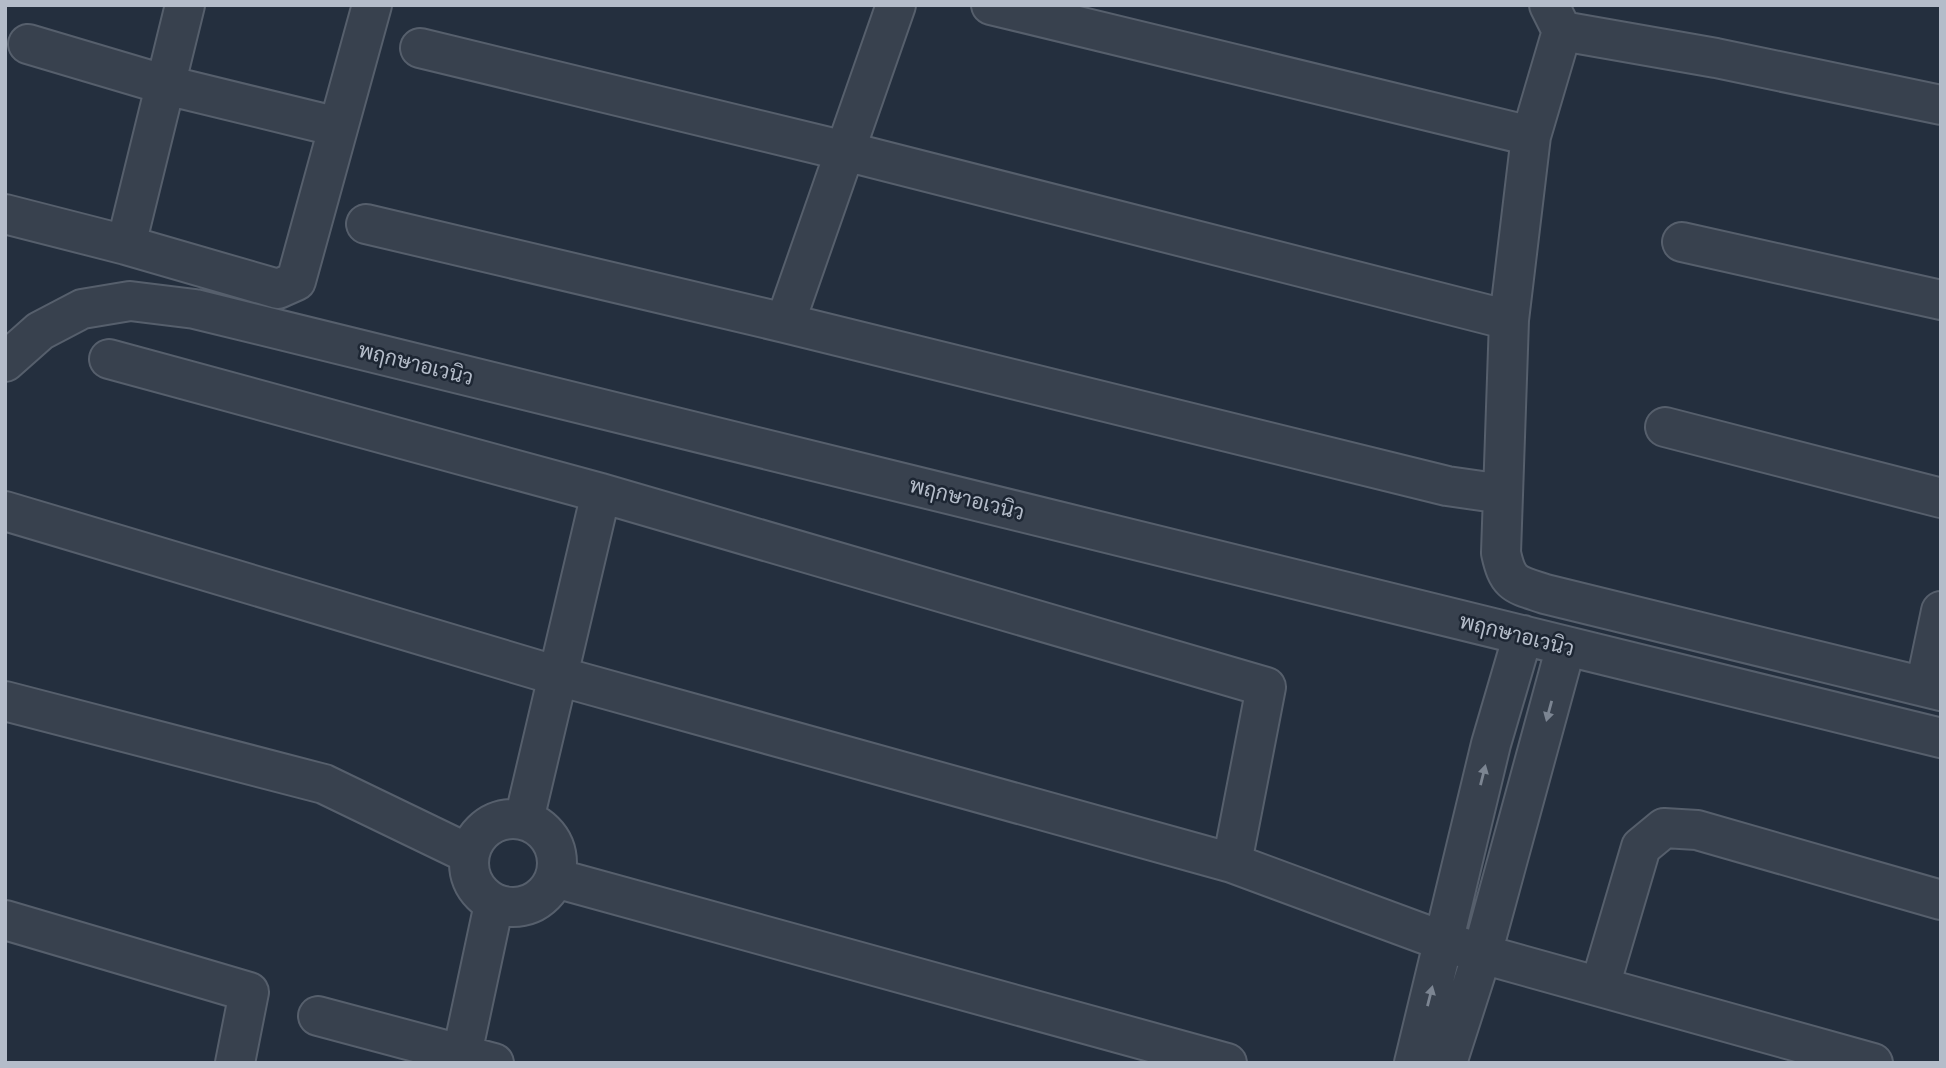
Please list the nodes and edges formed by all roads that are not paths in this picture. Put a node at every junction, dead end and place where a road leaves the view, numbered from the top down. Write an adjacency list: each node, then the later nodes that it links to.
1 (185, 5): 8 (street)
2 (372, 5): 10 (street)
3 (896, 5): 12 (street)
4 (991, 5): 11 (street)
5 (1556, 18): 9 (street); 11 (street)
6 (28, 44): 8 (street)
7 (420, 48): 12 (street)
8 (166, 85): 10 (street); 16 (street)
9 (1941, 105)
10 (338, 127): 16 (street)
11 (1531, 136): 18 (street)
12 (845, 151): 18 (street); 19 (street)
13 (5, 214): 16 (street)
14 (366, 224): 19 (street)
15 (1682, 242): 17 (street)
16 (126, 245)
17 (1941, 300)
18 (1509, 320): 24 (street)
19 (785, 323): 24 (street)
20 (109, 359): 23 (street)
21 (5, 362): 28 (street, พฤกษาอเวนิว)
22 (1665, 428): 25 (street)
23 (601, 493): 30 (street); 36 (street)
24 (1503, 494): 31 (street)
25 (1941, 498)
26 (5, 511): 30 (street)
27 (1941, 611): 31 (street)
28 (1523, 635): 29 (street, พฤกษาอเวนิว); 41 (street, one-way to 28)
29 (1566, 646): 33 (street, พฤกษาอเวนิว); 42 (street, one-way to 42)
30 (558, 676): 34 (street); 36 (street)
31 (1933, 689)
32 (5, 701): 35 (street)
33 (1941, 738)
34 (524, 820): 35 (street); 37 (street)
35 (469, 853): 39 (street)
36 (1231, 863): 41 (street)
37 (555, 878): 39 (street); 47 (street)
38 (1941, 900): 43 (street)
39 (495, 904): 45 (street)
40 (5, 920): 46 (street)
41 (1443, 941): 42 (street); 48 (street, one-way to 41)
42 (1482, 954): 43 (street); 49 (street)
43 (1600, 986): 50 (street)
44 (318, 1016): 45 (street)
45 (478, 1058)
46 (235, 1063)
47 (1227, 1063)
48 (1414, 1063)
49 (1447, 1063)
50 (1873, 1063)

